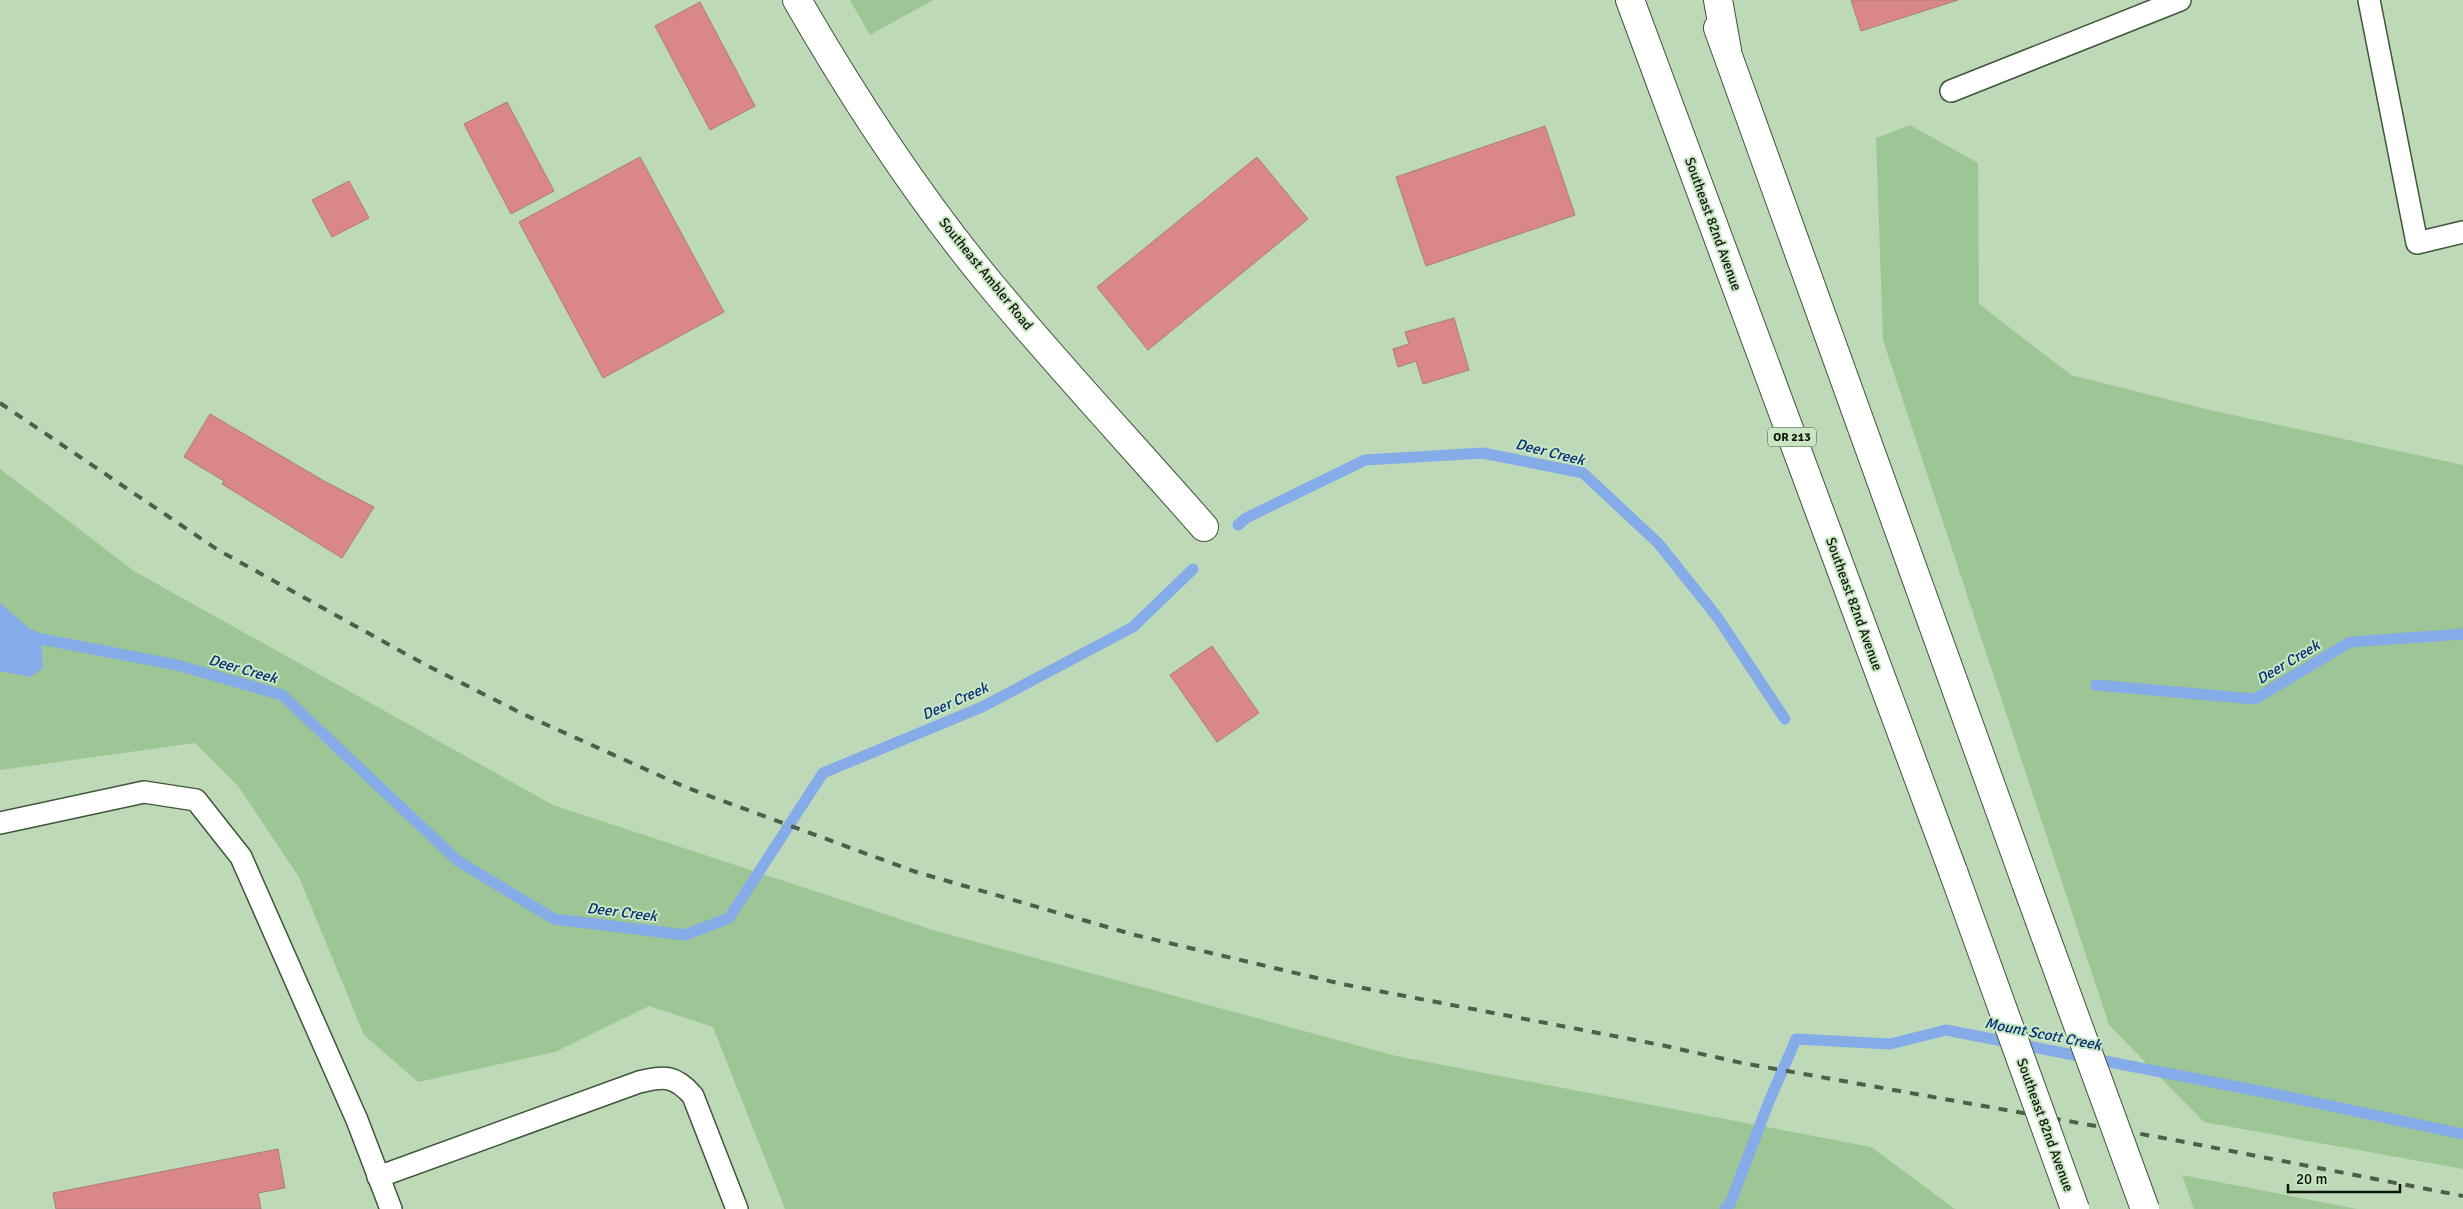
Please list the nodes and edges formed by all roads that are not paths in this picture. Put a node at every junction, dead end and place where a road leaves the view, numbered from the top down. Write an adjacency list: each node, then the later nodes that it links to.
1 (797, 0): 10 (main road, Southeast Ambler Road)
2 (1630, 0): 15 (main road, Southeast 82nd Avenue / OR 213, bridge)
3 (1708, 0): 7 (main road)
4 (1718, 0): 7 (main road)
5 (2180, 0): 8 (lane)
6 (2369, 0): 9 (lane)
7 (1727, 50): 16 (main road, bridge)
8 (1951, 91)
9 (2463, 232)
10 (1204, 527)
11 (0, 823): 12 (lane)
12 (378, 1177): 13 (lane); 14 (lane)
13 (390, 1209)
14 (737, 1209)
15 (2075, 1209)
16 (2145, 1209)

